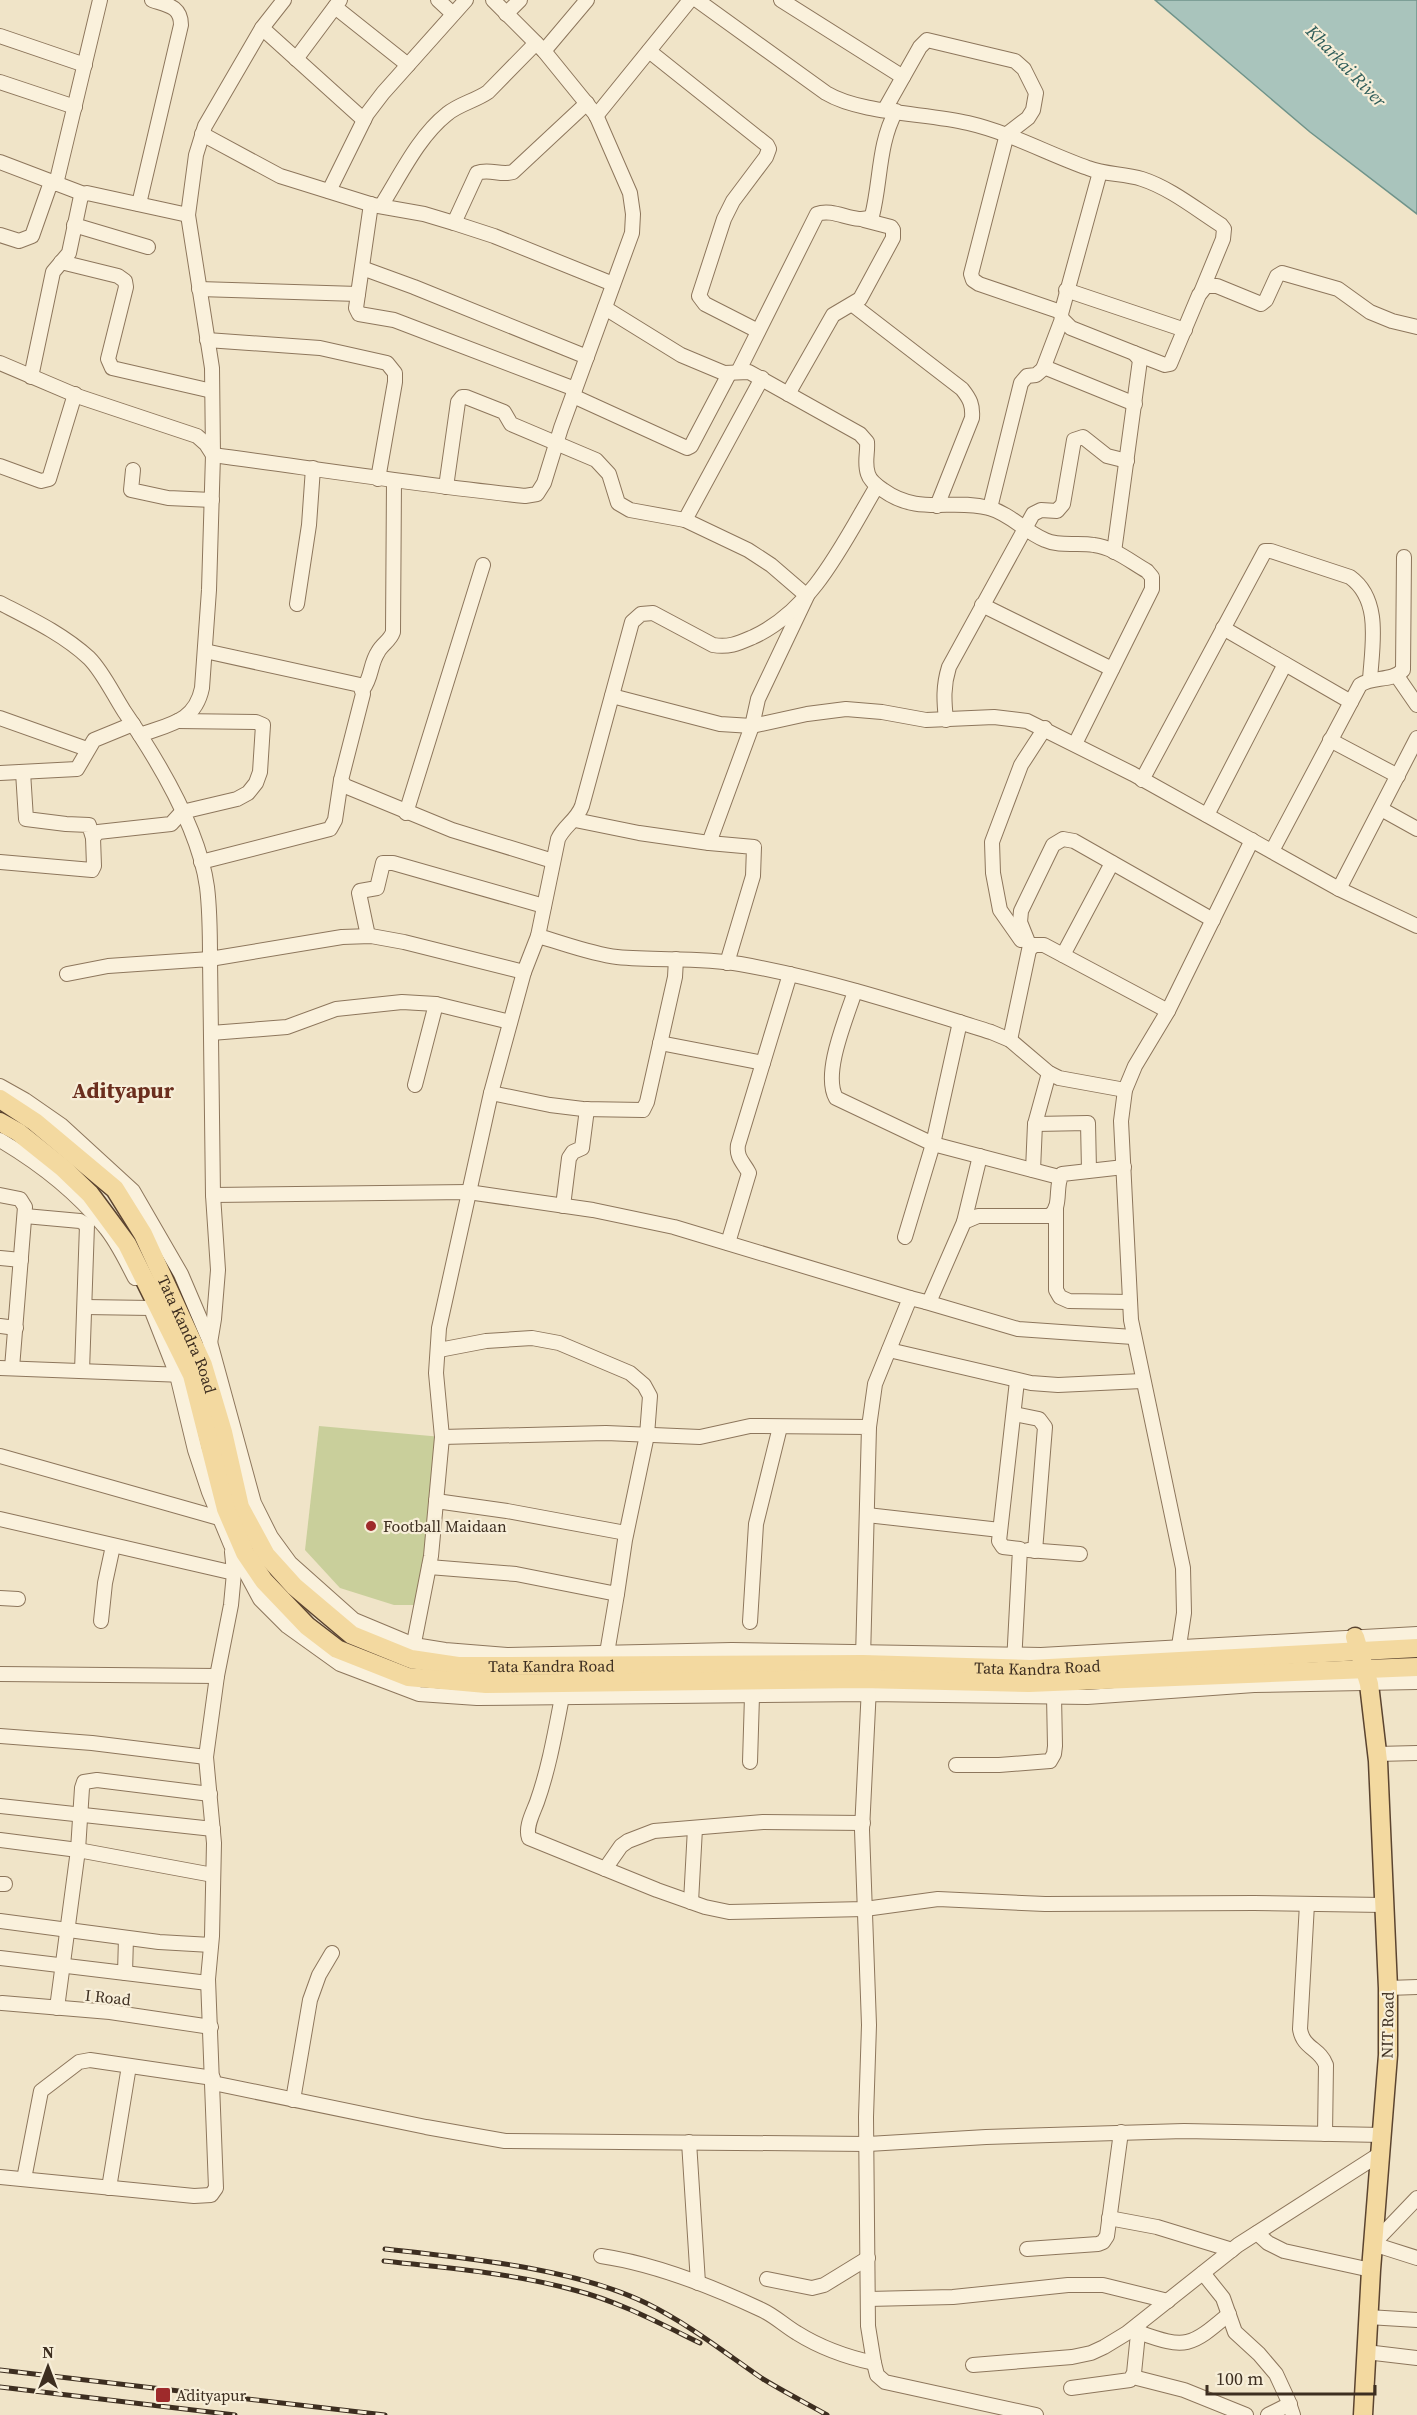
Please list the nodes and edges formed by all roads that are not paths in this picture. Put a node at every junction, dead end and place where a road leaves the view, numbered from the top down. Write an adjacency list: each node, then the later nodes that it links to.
1 (100, 0): 20 (street)
2 (152, 0): 36 (street)
3 (283, 0): 15 (street)
4 (438, 0): 13 (street)
5 (466, 0): 13 (street)
6 (493, 0): 14 (street)
7 (520, 0): 14 (street)
8 (587, 0): 17 (street)
9 (690, 0): 18 (street)
10 (696, 0): 26 (street)
11 (781, 0): 22 (street)
12 (337, 3): 19 (street); 21 (street)
13 (453, 14): 21 (street)
14 (506, 14): 17 (street)
15 (262, 28): 19 (street); 29 (street)
16 (0, 36): 20 (street)
17 (540, 47): 24 (street); 37 (street)
18 (649, 51): 27 (street); 56 (street)
19 (296, 59): 28 (street)
20 (85, 65): 25 (street)
21 (408, 65): 28 (street)
22 (903, 77): 26 (street); 30 (street)
23 (0, 82): 25 (street)
24 (587, 103): 27 (street); 40 (street)
25 (75, 106): 33 (street)
26 (891, 110): 30 (street); 39 (street)
27 (596, 116): 46 (street)
28 (364, 120): 34 (street)
29 (202, 134): 34 (street); 38 (street)
30 (1007, 134): 32 (street); 53 (street)
31 (0, 162): 33 (street)
32 (1100, 172): 48 (street); 49 (street)
33 (54, 183): 35 (street); 42 (street)
34 (328, 191): 37 (street)
35 (84, 194): 36 (street); 41 (street)
36 (139, 204): 38 (street)
37 (376, 205): 40 (street); 45 (street)
38 (188, 215): 47 (street)
39 (864, 220): 51 (street); 56 (street)
40 (454, 223): 46 (street)
41 (74, 225): 43 (street); 44 (street)
42 (0, 235)
43 (148, 247)
44 (61, 262): 63 (street); 65 (street)
45 (362, 268): 50 (street); 59 (street)
46 (613, 284): 52 (street)
47 (199, 289): 50 (street); 57 (street)
48 (1066, 290): 53 (street); 55 (street)
49 (1202, 290): 54 (street); 55 (street)
50 (358, 294): 66 (street)
51 (853, 305): 68 (street); 81 (street)
52 (605, 308): 59 (street); 62 (street)
53 (1061, 315): 58 (street); 61 (street)
54 (1417, 327)
55 (1185, 330): 58 (street)
56 (758, 331): 62 (street)
57 (207, 340): 65 (street); 76 (street)
58 (1134, 352): 69 (street)
59 (587, 357): 66 (street)
60 (0, 363): 63 (street)
61 (1044, 367): 69 (street); 82 (street)
62 (734, 373): 64 (street); 66 (street)
63 (31, 377): 67 (street)
64 (762, 378): 68 (street); 83 (street)
65 (212, 391): 71 (street)
66 (574, 392): 70 (street)
67 (75, 394): 71 (street); 73 (street)
68 (788, 394): 78 (street)
69 (1135, 404): 72 (street)
70 (556, 442): 79 (street); 79 (street); 83 (street)
71 (213, 455): 74 (street); 80 (street)
72 (1127, 461): 84 (street); 85 (street)
73 (0, 466)
74 (313, 468): 76 (street); 90 (street)
75 (133, 470): 80 (street)
76 (378, 479): 77 (street)
77 (394, 481): 79 (street); 98 (street)
78 (876, 486): 81 (street); 88 (street)
79 (446, 487)
80 (212, 500): 93 (street)
81 (937, 506): 82 (street)
82 (990, 508): 84 (street)
83 (684, 520): 88 (street)
84 (1025, 527): 85 (street); 91 (street)
85 (1114, 552): 95 (street)
86 (1404, 557): 96 (street)
87 (483, 565): 119 (street)
88 (807, 596): 99 (street); 105 (street)
89 (0, 603): 107 (street)
90 (297, 604)
91 (982, 605): 95 (street); 103 (street)
92 (1223, 628): 94 (street); 97 (street); 116 (street)
93 (205, 651): 98 (street); 104 (street)
94 (1285, 664): 100 (street); 120 (street)
95 (1112, 669): 110 (street)
96 (1397, 675): 97 (street); 101 (street)
97 (1370, 680): 100 (street)
98 (363, 689): 115 (street)
99 (612, 696): 105 (street); 121 (street)
100 (1351, 702): 109 (street)
101 (1417, 705)
102 (0, 718): 111 (street)
103 (946, 720): 105 (street); 106 (street)
104 (178, 721): 107 (street); 118 (street)
105 (752, 726): 125 (street)
106 (1045, 728): 110 (street); 137 (street)
107 (137, 729): 111 (street); 118 (street)
108 (1417, 738): 114 (street)
109 (1330, 740): 114 (street); 126 (street)
110 (1075, 744): 116 (street)
111 (87, 749): 112 (street)
112 (23, 772): 113 (street); 123 (street)
113 (0, 774)
114 (1398, 776): 117 (street)
115 (341, 780): 119 (street); 129 (street)
116 (1142, 780): 120 (street)
117 (1381, 809): 122 (street); 131 (street)
118 (182, 812): 123 (street); 129 (street)
119 (406, 813): 127 (street)
120 (1207, 815): 124 (street)
121 (575, 820): 125 (street); 127 (street)
122 (1417, 829)
123 (93, 838): 128 (street)
124 (1252, 840): 126 (street); 133 (street)
125 (709, 843): 141 (street)
126 (1272, 851): 131 (street)
127 (553, 861): 132 (street)
128 (0, 862)
129 (201, 862): 139 (street)
130 (1112, 863): 133 (street); 137 (street); 138 (street)
131 (1339, 888): 134 (street)
132 (544, 906): 135 (street); 136 (street)
133 (1213, 920): 147 (street)
134 (1417, 926)
135 (368, 936): 139 (street); 142 (street)
136 (538, 936): 140 (street); 142 (street)
137 (1030, 949): 138 (street); 151 (street)
138 (1063, 955): 147 (street)
139 (210, 959): 143 (street); 150 (street)
140 (676, 959): 141 (street); 152 (street)
141 (727, 963): 144 (street)
142 (524, 972): 148 (street)
143 (67, 974)
144 (790, 974): 145 (street); 153 (street)
145 (855, 991): 149 (street); 163 (street)
146 (436, 1004): 148 (street); 150 (street); 155 (street)
147 (1168, 1011): 157 (street)
148 (510, 1022): 158 (street)
149 (960, 1022): 151 (street); 163 (street)
150 (211, 1033): 173 (street)
151 (1010, 1040): 154 (street)
152 (660, 1043): 153 (street); 160 (street)
153 (763, 1063): 179 (street)
154 (1049, 1073): 157 (street); 162 (street)
155 (416, 1085)
156 (0, 1086): 190 (street)
157 (1125, 1090): 166 (street)
158 (491, 1093): 160 (street); 171 (street)
159 (0, 1099): 195 (main road, Tata Kandra Road)
160 (587, 1110): 174 (street)
161 (0, 1122): 169 (main road, Tata Kandra Road)
162 (1035, 1124): 167 (street); 168 (street)
163 (933, 1144): 165 (street); 178 (street)
164 (2, 1146): 169 (street)
165 (980, 1156): 167 (street); 177 (street)
166 (1124, 1167): 168 (street); 184 (street)
167 (1033, 1170): 170 (street)
168 (1089, 1170): 170 (street)
169 (58, 1171): 186 (street); 195 (main road, Tata Kandra Road)
170 (1059, 1177): 175 (street)
171 (468, 1192): 173 (street); 174 (street); 191 (street)
172 (0, 1195): 176 (street)
173 (213, 1195): 190 (street)
174 (563, 1206): 179 (street)
175 (1056, 1207): 177 (street); 184 (street)
176 (25, 1216): 181 (street); 185 (street)
177 (964, 1222): 183 (street)
178 (905, 1237)
179 (728, 1243): 182 (street)
180 (0, 1258): 181 (street)
181 (21, 1260): 188 (street)
182 (910, 1298): 183 (street); 192 (street)
183 (926, 1302): 189 (street)
184 (1130, 1302): 189 (street)
185 (85, 1307): 186 (street); 194 (street)
186 (151, 1308): 195 (street)
187 (0, 1326): 188 (street)
188 (15, 1328): 193 (street)
189 (1133, 1337): 197 (street)
190 (210, 1342): 195 (street); 226 (street)
191 (439, 1350): 201 (street); 202 (street)
192 (889, 1350): 196 (street); 199 (street)
193 (6, 1368): 194 (street)
194 (81, 1371): 195 (street)
195 (190, 1372): 205 (main road, Tata Kandra Road); 226 (main road, Tata Kandra Road)
196 (1017, 1381): 197 (street); 198 (street)
197 (1142, 1381): 224 (street)
198 (1014, 1414): 208 (street); 213 (street)
199 (869, 1426): 200 (street); 206 (street)
200 (780, 1427): 201 (street); 221 (street)
201 (647, 1435): 202 (street); 209 (street)
202 (442, 1437): 204 (street)
203 (0, 1456): 205 (street)
204 (436, 1501): 209 (street); 215 (street)
205 (223, 1513): 210 (street); 235 (main road, Tata Kandra Road)
206 (867, 1515): 208 (street); 230 (street)
207 (0, 1520): 211 (street)
208 (1000, 1530): 212 (street)
209 (626, 1533): 217 (street)
210 (231, 1545): 216 (street); 235 (street)
211 (113, 1546): 216 (street); 220 (street)
212 (1020, 1549): 213 (street); 228 (street)
213 (1035, 1551): 214 (street)
214 (1080, 1554)
215 (429, 1567): 217 (street); 226 (street)
216 (234, 1573): 232 (street)
217 (617, 1594): 227 (street)
218 (0, 1598): 219 (street)
219 (18, 1599)
220 (101, 1621)
221 (750, 1622)
222 (1417, 1634): 223 (street)
223 (1356, 1643): 224 (street); 225 (main road, Tata Kandra Road); 228 (main road, Tata Kandra Road); 233 (main road, NIT Road)
224 (1179, 1646): 228 (street)
225 (1417, 1648)
226 (413, 1652): 227 (street); 230 (main road, Tata Kandra Road)
227 (607, 1653): 230 (street)
228 (1015, 1661): 230 (main road, Tata Kandra Road)
229 (1417, 1668): 233 (main road, Tata Kandra Road)
230 (865, 1673): 233 (main road, Tata Kandra Road); 235 (main road, Tata Kandra Road); 236 (street); 237 (street); 248 (street)
231 (0, 1674): 232 (street)
232 (217, 1676): 242 (street)
233 (1366, 1677): 234 (street); 237 (street); 241 (main road, NIT Road)
234 (1417, 1682)
235 (406, 1683): 238 (street)
236 (752, 1695): 238 (street); 243 (street)
237 (1054, 1696): 244 (street)
238 (562, 1697): 253 (street)
239 (0, 1736): 242 (street)
240 (1417, 1753): 241 (street)
241 (1377, 1754): 257 (main road, NIT Road)
242 (207, 1757): 245 (street)
243 (750, 1762)
244 (956, 1765)
245 (210, 1794): 247 (street); 250 (street)
246 (0, 1806): 247 (street)
247 (80, 1814): 250 (street); 252 (street)
248 (863, 1823): 249 (street); 258 (street)
249 (695, 1828): 253 (street); 255 (street)
250 (213, 1829): 254 (street)
251 (0, 1840): 252 (street)
252 (78, 1851): 254 (street); 260 (street)
253 (605, 1869): 255 (street)
254 (213, 1875): 262 (street)
255 (691, 1902): 258 (street)
256 (1307, 1904): 257 (street); 258 (street); 277 (street)
257 (1383, 1905): 269 (main road, NIT Road)
258 (865, 1909): 280 (street)
259 (0, 1921): 260 (street)
260 (66, 1930): 261 (street); 265 (street)
261 (126, 1938): 262 (street); 266 (street)
262 (211, 1945): 267 (street)
263 (332, 1953): 275 (street)
264 (0, 1958): 265 (street)
265 (62, 1965): 266 (street); 271 (street)
266 (125, 1973): 267 (street)
267 (208, 1983): 272 (street)
268 (1417, 1987): 269 (street)
269 (1388, 1988): 278 (main road, NIT Road)
270 (2, 2003): 271 (street, I Road)
271 (57, 2008): 272 (street, I Road)
272 (211, 2027): 274 (street)
273 (129, 2066): 274 (street); 283 (street); 284 (street)
274 (213, 2081): 275 (street); 284 (street)
275 (293, 2100): 279 (street)
276 (1121, 2132): 277 (street); 280 (street); 286 (street)
277 (1325, 2134): 278 (street)
278 (1382, 2134): 281 (main road, NIT Road)
279 (689, 2142): 280 (street); 297 (street)
280 (868, 2144): 292 (street)
281 (1380, 2154): 287 (street); 288 (main road, NIT Road)
282 (0, 2177): 283 (street)
283 (24, 2179): 284 (street)
284 (109, 2187)
285 (1417, 2198): 288 (street)
286 (1109, 2218): 289 (street); 290 (street)
287 (1257, 2233): 290 (street); 294 (street)
288 (1373, 2244): 293 (street); 294 (main road, NIT Road)
289 (1027, 2249)
290 (1232, 2250): 295 (street)
291 (601, 2256): 297 (street)
292 (868, 2258): 296 (street); 298 (street)
293 (1417, 2258)
294 (1371, 2270): 301 (main road, NIT Road)
295 (1203, 2273): 299 (street); 300 (street)
296 (767, 2279)
297 (698, 2283): 306 (street)
298 (868, 2299): 299 (street); 306 (street)
299 (1168, 2301): 303 (street)
300 (1229, 2314): 303 (street); 310 (street)
301 (1368, 2318): 302 (street); 304 (main road, NIT Road)
302 (1417, 2320)
303 (1139, 2328): 307 (street); 308 (street)
304 (1366, 2352): 305 (street); 314 (main road, NIT Road)
305 (1417, 2358)
306 (874, 2363): 311 (street)
307 (974, 2365)
308 (1133, 2377): 309 (street); 312 (street)
309 (1071, 2388)
310 (1291, 2410): 313 (street)
311 (1036, 2415)
312 (1246, 2415)
313 (1268, 2415)
314 (1363, 2415)

